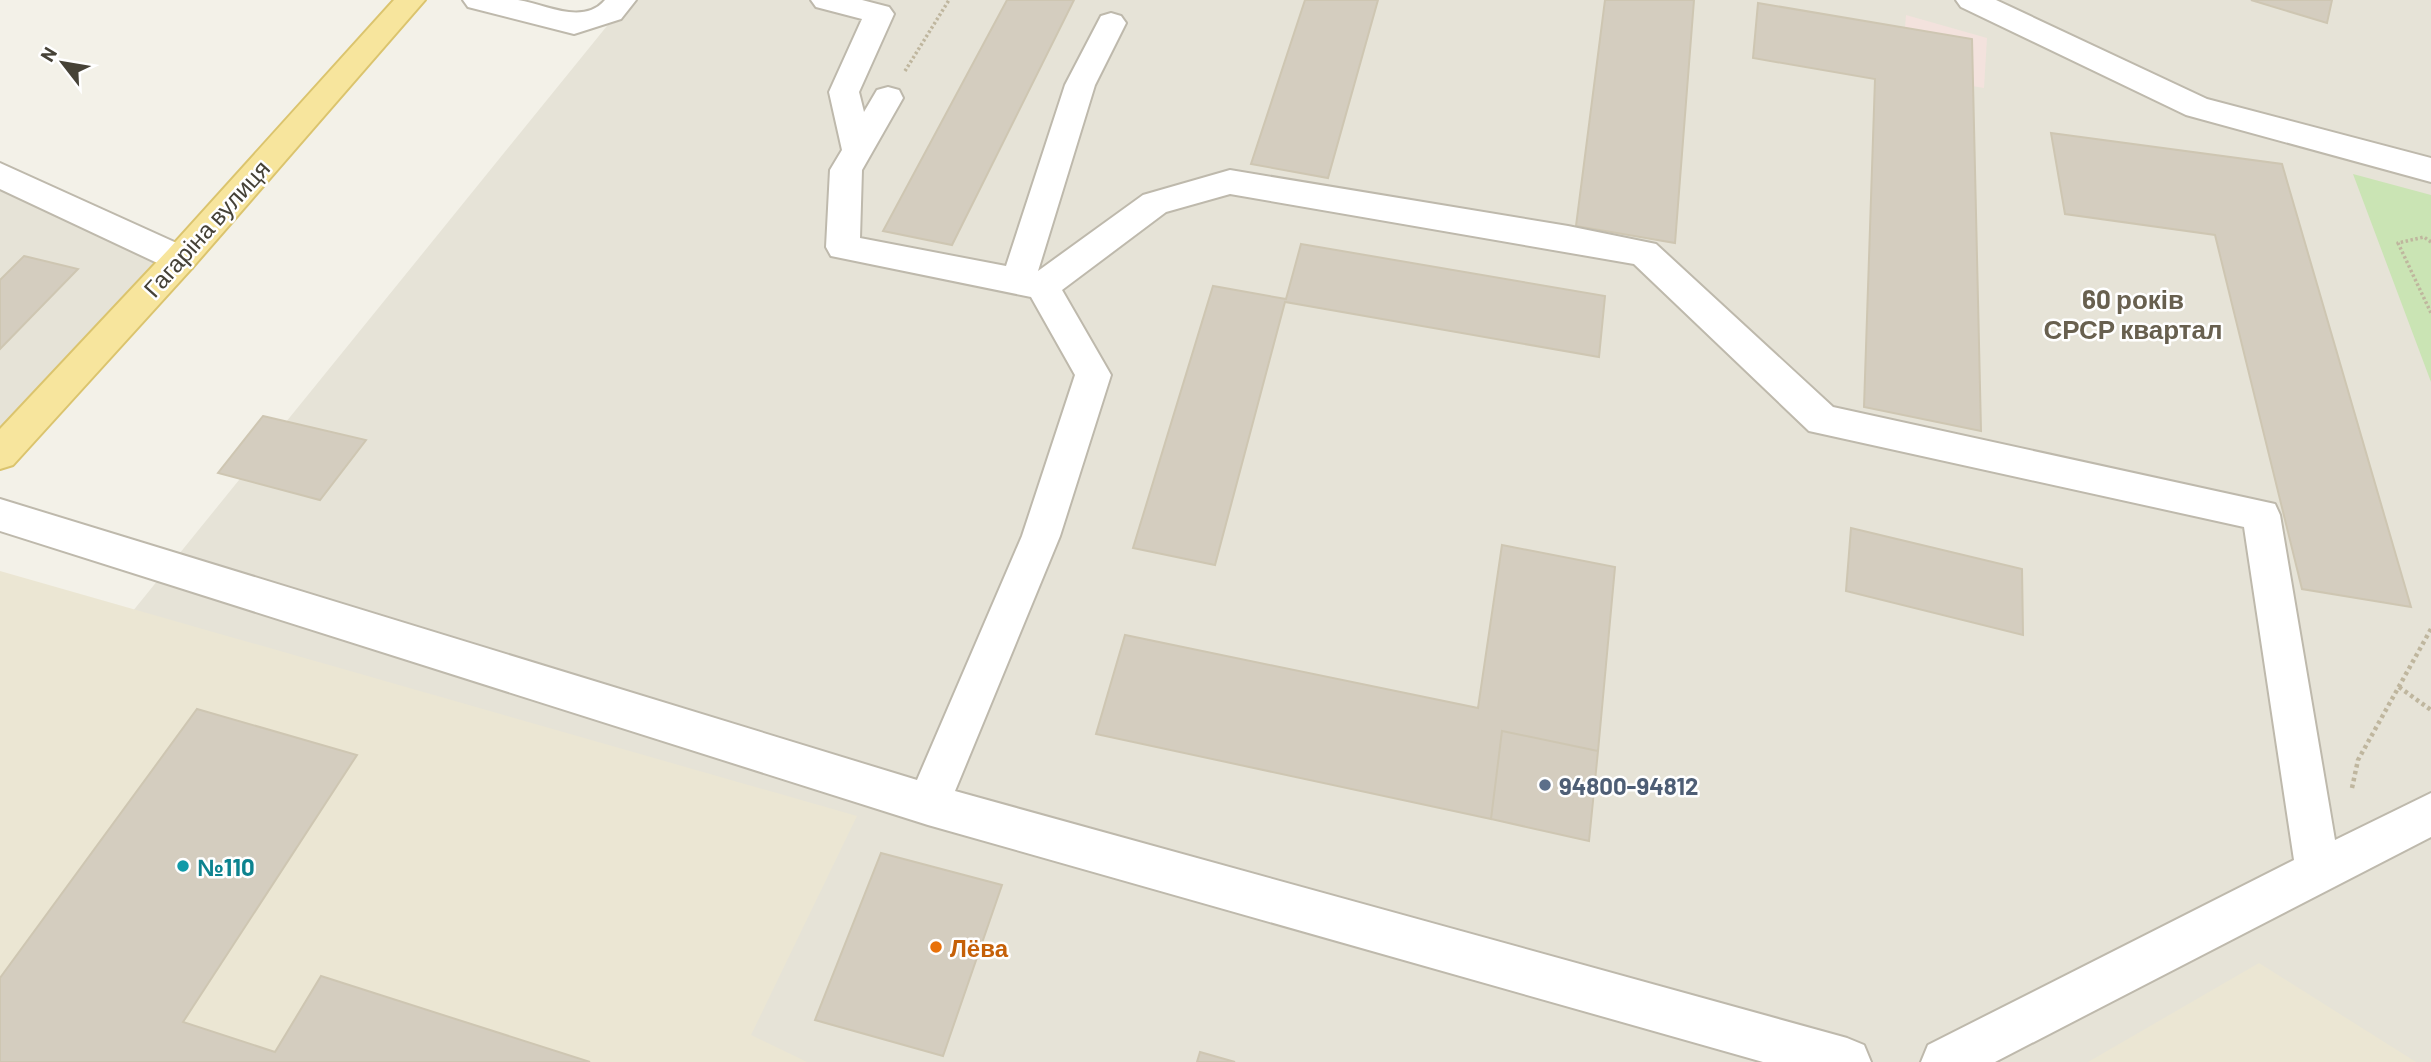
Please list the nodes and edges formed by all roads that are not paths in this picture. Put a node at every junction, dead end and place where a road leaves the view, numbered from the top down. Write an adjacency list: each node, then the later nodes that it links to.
1 (410, 0): 11 (main road, Гагаріна вулиця)
2 (478, 0): 3 (street)
3 (621, 0)
4 (826, 0): 8 (street)
5 (1971, 0): 9 (street)
6 (1111, 23): 12 (street)
7 (888, 98): 8 (street)
8 (857, 149): 12 (street)
9 (2431, 170)
10 (0, 175): 11 (street)
11 (180, 259): 13 (main road, Гагаріна вулиця)
12 (1030, 283): 15 (street); 17 (street)
13 (0, 454)
14 (0, 515): 15 (street)
15 (928, 804): 19 (street)
16 (2431, 814): 17 (street)
17 (2318, 872): 18 (street)
18 (1965, 1057)
19 (1847, 1062)

